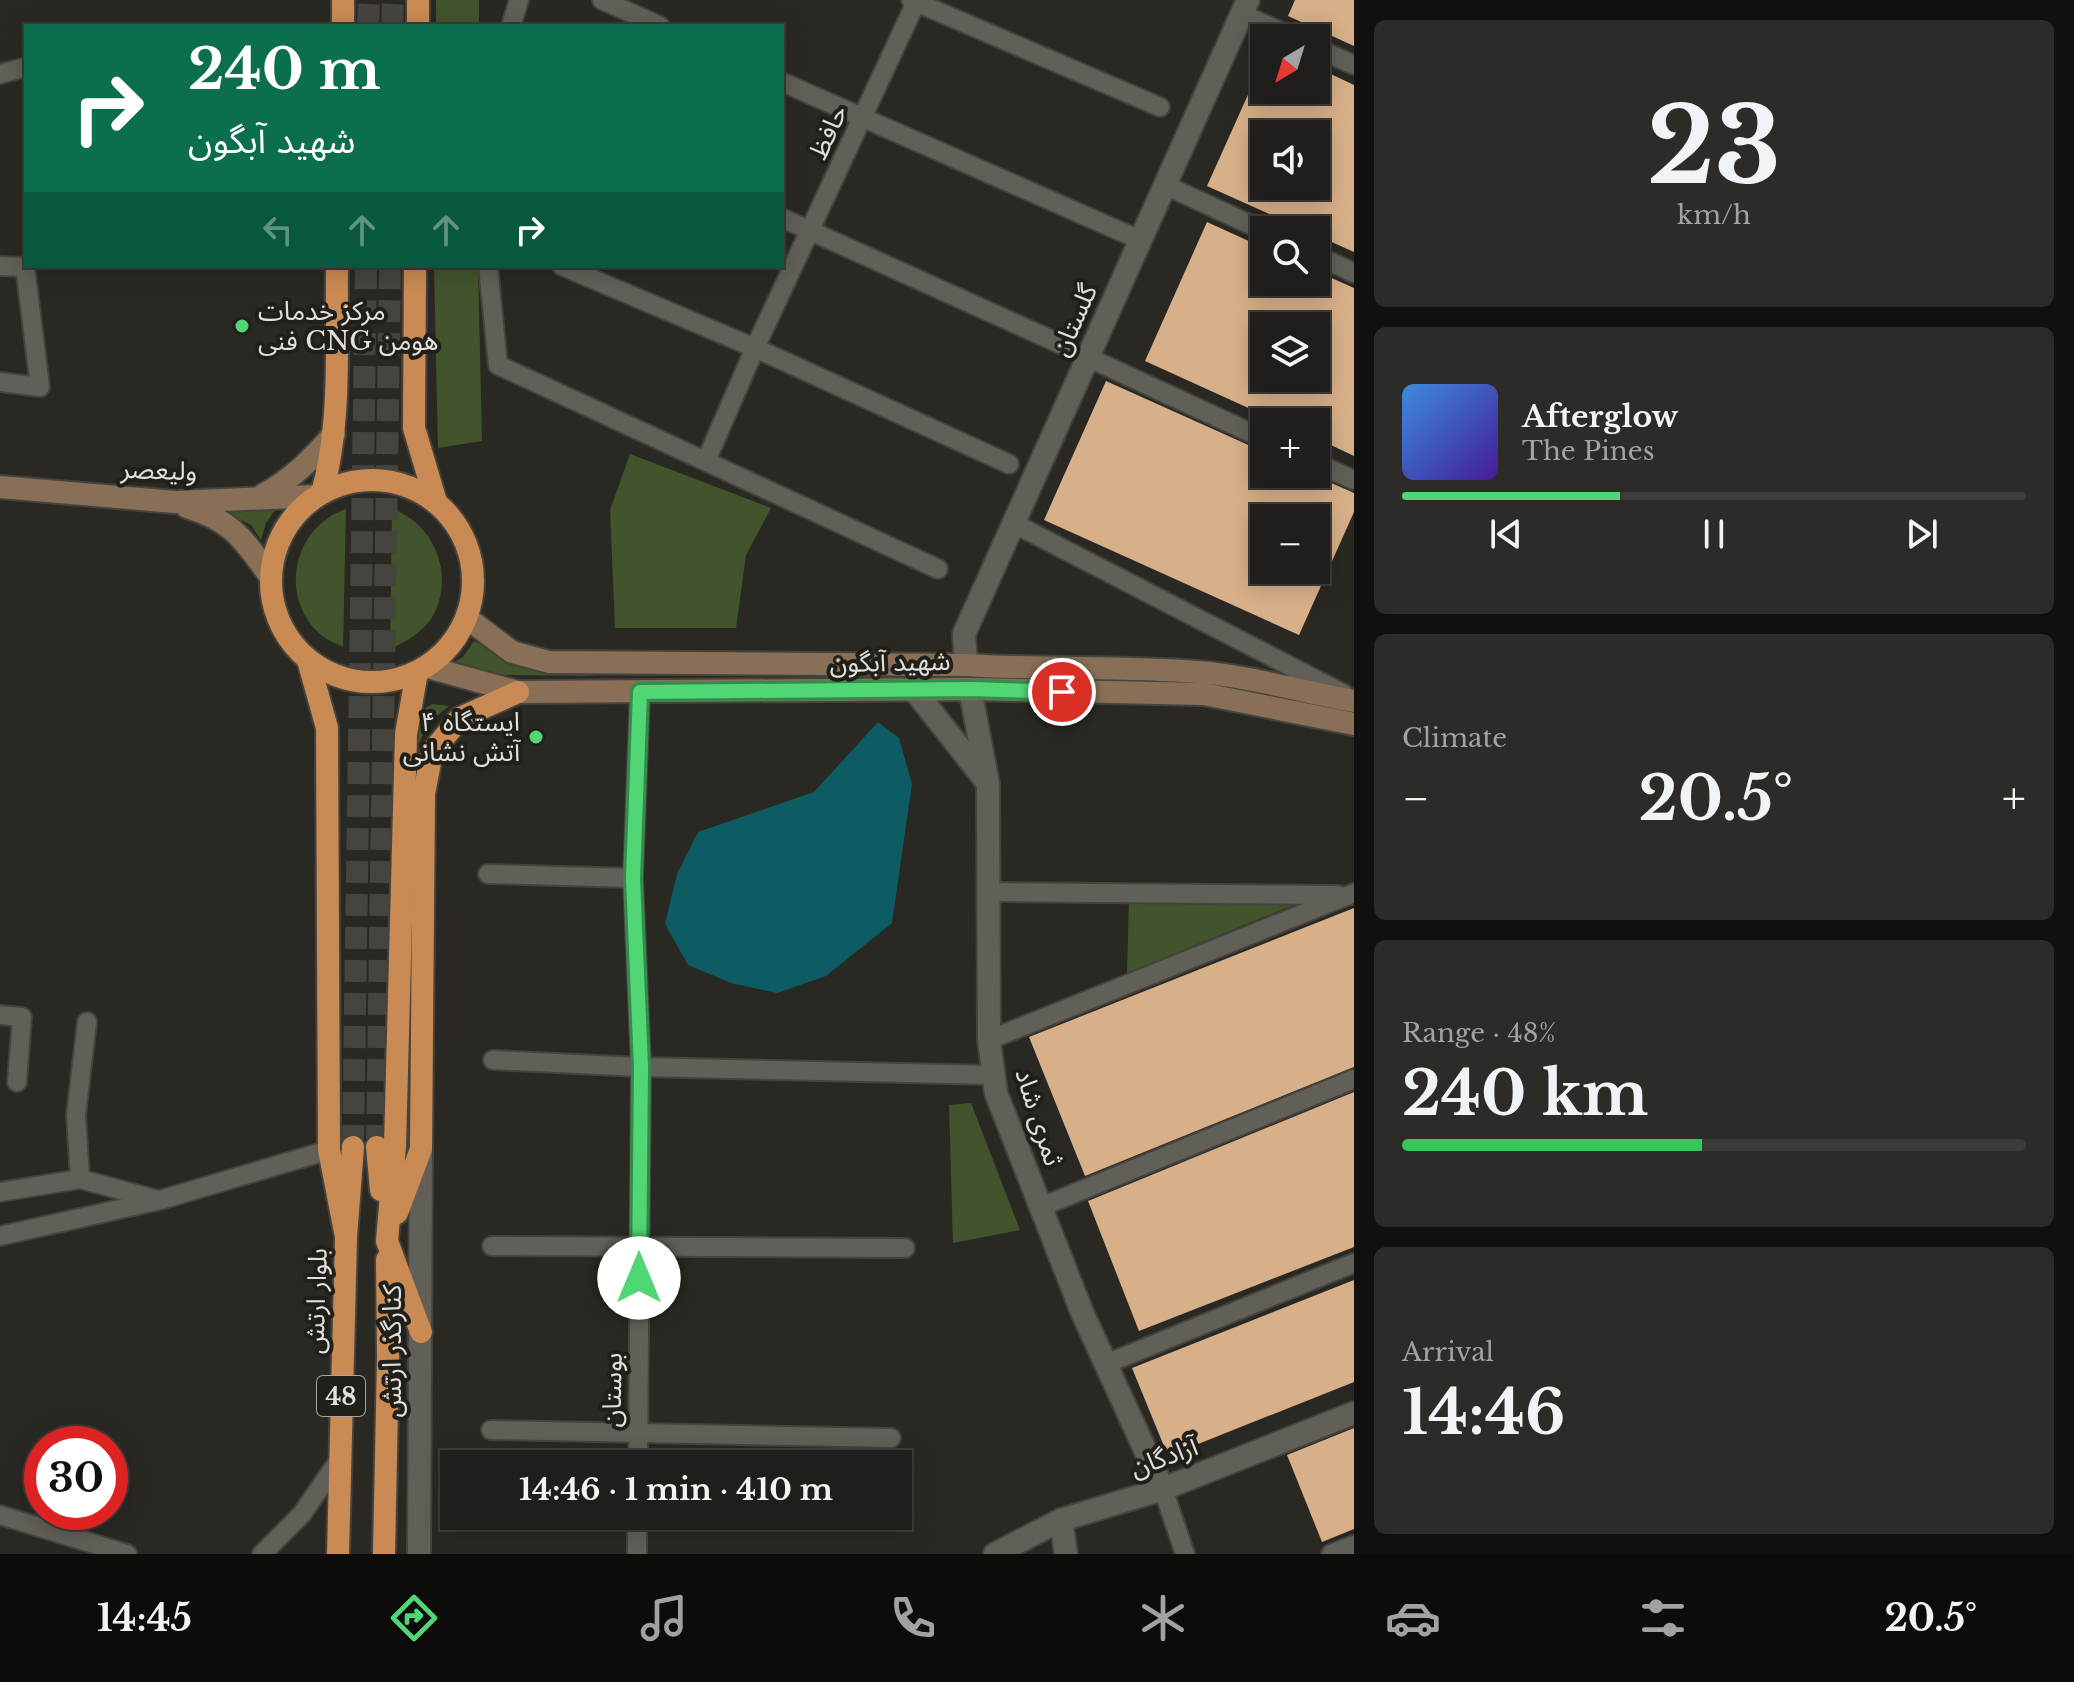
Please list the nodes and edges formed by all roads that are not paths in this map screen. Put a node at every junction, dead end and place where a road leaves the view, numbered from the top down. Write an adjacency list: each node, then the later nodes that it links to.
1 (343, 0): 7 (highway)
2 (418, 0): 8 (highway)
3 (519, 0): 9 (street)
4 (602, 0): 10 (street)
5 (915, 1): 17 (street); 18 (street, حافظ)
6 (1245, 7): 11 (street); 19 (street, گلستان)
7 (343, 24)
8 (418, 24)
9 (512, 24)
10 (656, 24)
11 (1272, 24)
12 (1330, 54): 13 (street)
13 (1354, 65)
14 (24, 68): 15 (street)
15 (0, 74)
16 (784, 83): 18 (street)
17 (1160, 107)
18 (863, 118): 22 (street, حافظ); 23 (street)
19 (1165, 185): 21 (street); 23 (street, گلستان)
20 (784, 219): 22 (street)
21 (1250, 224)
22 (810, 231): 33 (street, حافظ); 34 (street)
23 (1140, 240): 34 (street, گلستان)
24 (1330, 262): 32 (street)
25 (0, 266): 26 (street)
26 (24, 267)
27 (25, 268): 35 (street)
28 (337, 268): 37 (highway)
29 (415, 268): 46 (highway)
30 (488, 268): 38 (street)
31 (567, 268): 33 (street)
32 (1354, 273)
33 (755, 348): 38 (street, حافظ); 39 (street)
34 (1077, 352): 36 (street); 47 (street, گلستان)
35 (0, 382)
36 (1250, 432)
37 (334, 434): 43 (highway); 44 (main road)
38 (706, 461): 48 (street)
39 (1009, 464)
40 (1330, 469): 41 (street)
41 (1354, 480)
42 (0, 487): 45 (main road, ولیعصر)
43 (319, 494): 44 (main road, ولیعصر); 46 (highway); 49 (highway)
44 (257, 498): 45 (main road, ولیعصر)
45 (175, 502): 49 (main road)
46 (436, 502): 50 (highway)
47 (1013, 523): 53 (street, گلستان); 60 (street)
48 (938, 569)
49 (270, 576): 51 (highway)
50 (467, 618): 52 (main road, شهید آبگون); 54 (highway)
51 (308, 660): 54 (highway); 78 (highway)
52 (771, 664): 53 (main road, شهید آبگون); 56 (main road)
53 (966, 665): 60 (main road, شهید آبگون)
54 (422, 670): 58 (main road, شهید آبگون); 85 (highway)
55 (970, 689): 57 (main road, شهید آبگون); 61 (main road, شهید آبگون); 62 (street, ثمری شاد)
56 (772, 691): 57 (main road, شهید آبگون); 59 (main road, شهید آبگون)
57 (915, 691): 62 (street)
58 (518, 692): 59 (main road, شهید آبگون); 77 (highway)
59 (640, 692): 64 (street, بوستان)
60 (1354, 700)
61 (1354, 724)
62 (988, 784): 65 (street, ثمری شاد)
63 (488, 874): 64 (street)
64 (633, 878): 71 (street, بوستان)
65 (989, 892): 66 (street); 69 (street, ثمری شاد)
66 (1351, 894): 69 (street)
67 (0, 1015): 74 (street)
68 (87, 1022): 79 (street)
69 (989, 1040): 72 (street, ثمری شاد)
70 (493, 1060): 71 (street)
71 (641, 1067): 72 (street); 87 (street, بوستان)
72 (993, 1075): 82 (street, ثمری شاد)
73 (1354, 1079): 82 (street)
74 (17, 1082)
75 (353, 1147): 84 (highway, بلوار ارتش / 48)
76 (377, 1147): 85 (highway, 48)
77 (421, 1149): 85 (highway); 90 (street, کنارگذر ارتش)
78 (329, 1150): 81 (street); 84 (highway)
79 (80, 1179): 80 (street); 81 (street)
80 (0, 1192)
81 (160, 1200): 83 (street)
82 (1041, 1207): 91 (street, ثمری شاد)
83 (0, 1236)
84 (346, 1237): 97 (highway, بلوار ارتش / 48)
85 (387, 1241): 90 (highway); 106 (highway, 48)
86 (492, 1246): 87 (street)
87 (639, 1248): 88 (street); 94 (street, بوستان)
88 (905, 1248)
89 (1354, 1263): 91 (street)
90 (421, 1332): 107 (street, کنارگذر ارتش)
91 (1106, 1364): 98 (street, ثمری شاد)
92 (1354, 1413): 98 (street, آزادگان)
93 (491, 1430): 94 (street)
94 (638, 1431): 95 (street); 96 (street, بوستان)
95 (891, 1438)
96 (638, 1450)
97 (339, 1460): 104 (street); 105 (highway, بلوار ارتش / 48)
98 (1163, 1489): 100 (street, آزادگان); 111 (street)
99 (0, 1515): 103 (street)
100 (1061, 1520): 109 (street, آزادگان); 110 (street)
101 (637, 1530): 108 (street)
102 (1354, 1545): 112 (street)
103 (127, 1554)
104 (262, 1554)
105 (338, 1554)
106 (384, 1554)
107 (419, 1554)
108 (637, 1554)
109 (995, 1554)
110 (1066, 1554)
111 (1185, 1554)
112 (1331, 1554)

